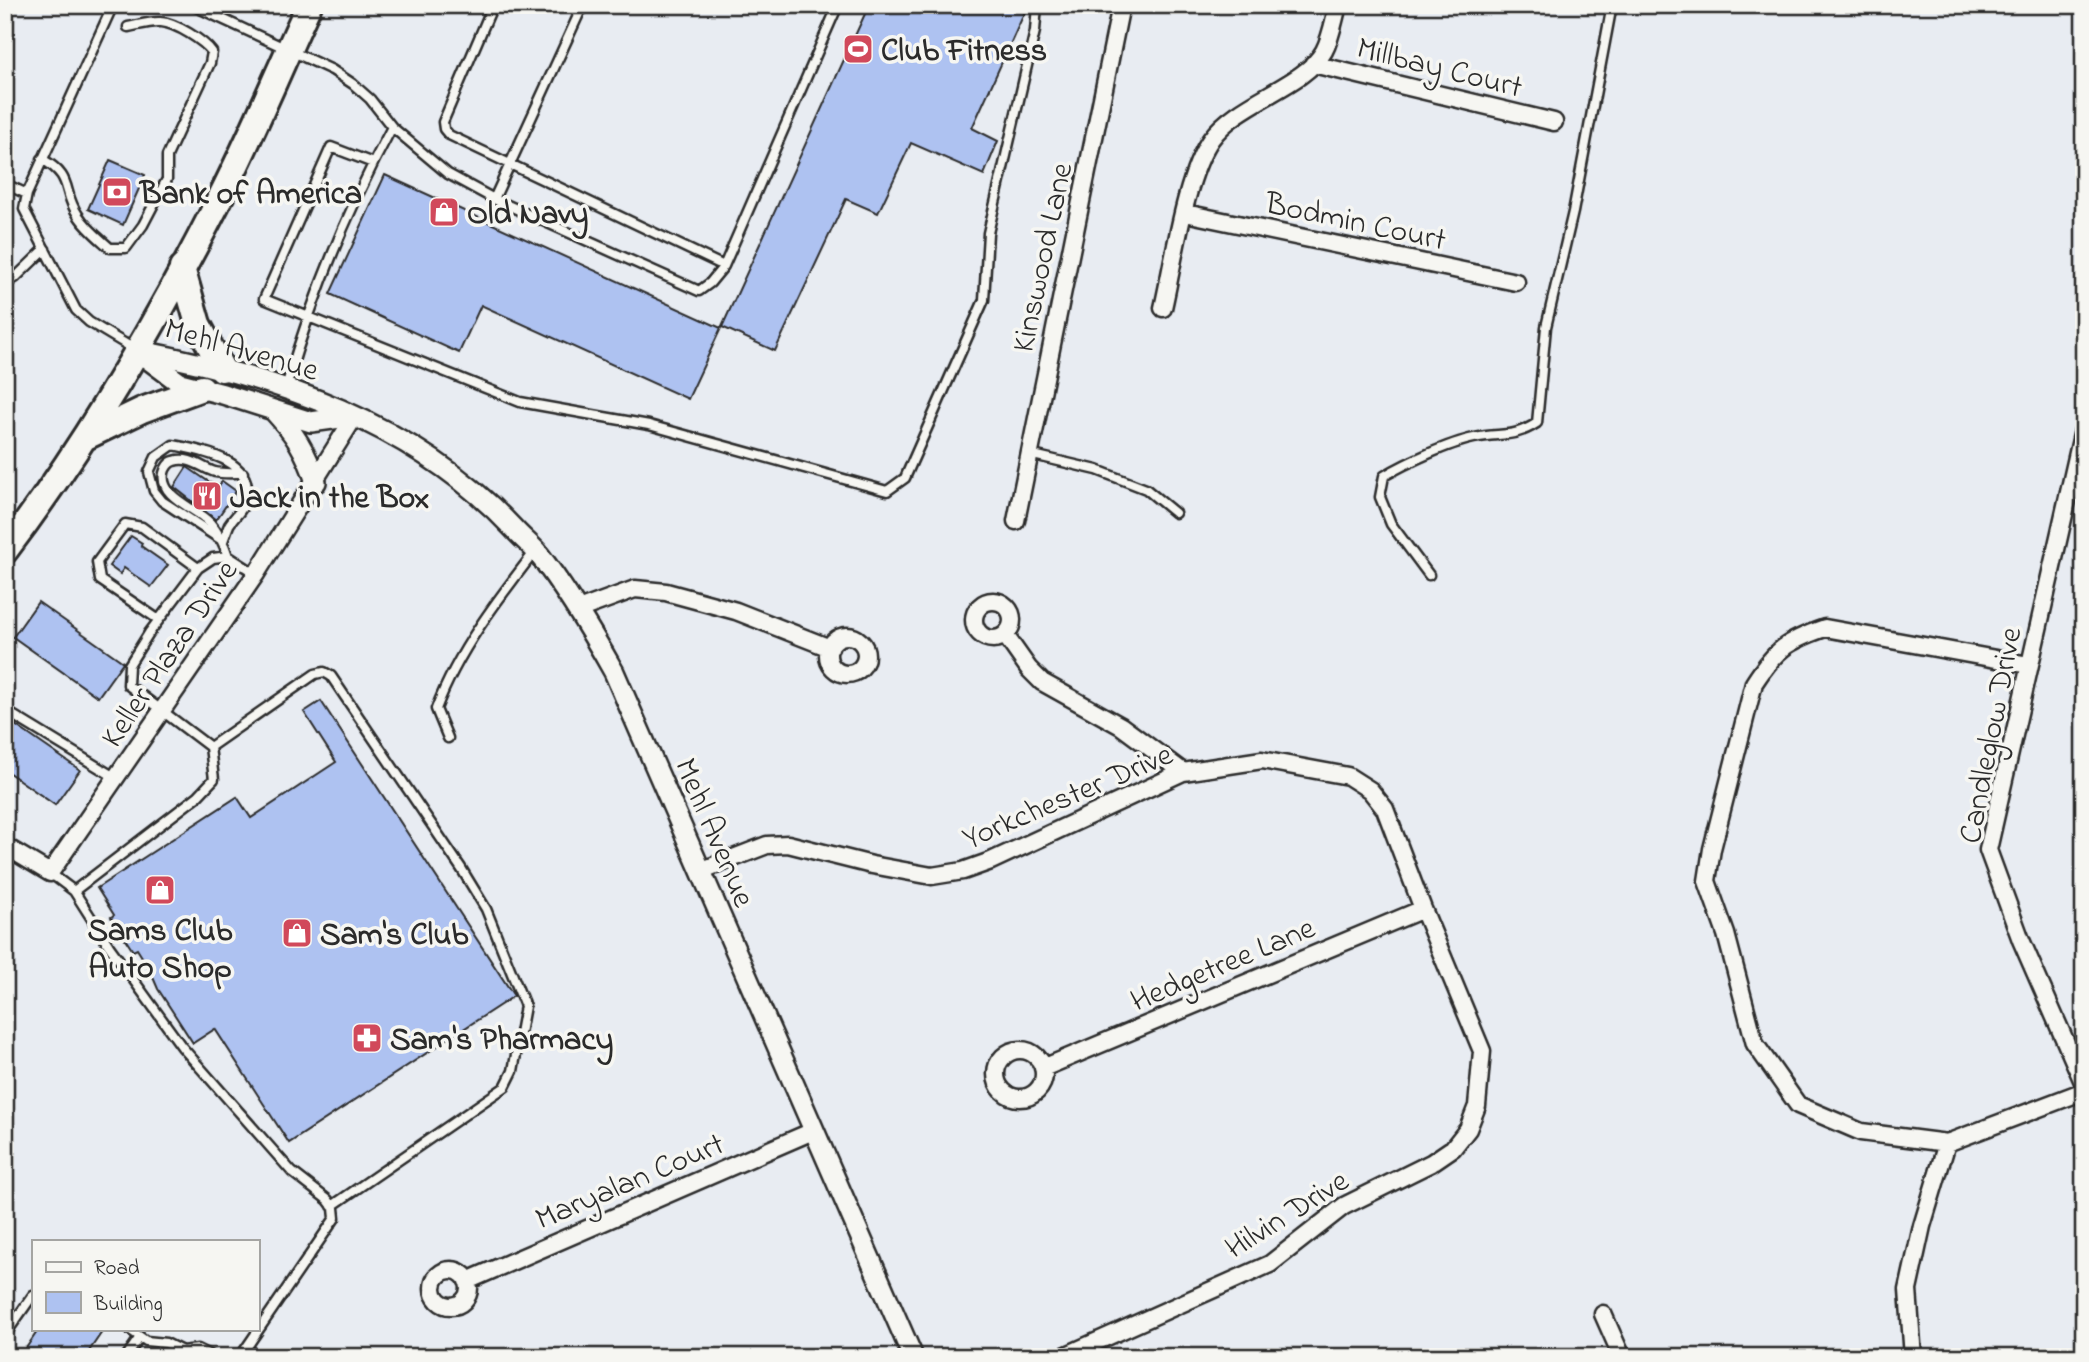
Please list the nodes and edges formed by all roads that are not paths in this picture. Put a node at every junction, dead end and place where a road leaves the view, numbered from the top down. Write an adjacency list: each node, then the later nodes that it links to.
1 (113, 5): 16 (lane)
2 (192, 5): 12 (lane)
3 (309, 5): 12 (main road)
4 (493, 5): 18 (lane)
5 (583, 5): 18 (lane)
6 (838, 5): 24 (lane)
7 (1037, 5): 29 (lane)
8 (1121, 5): 38 (street, Kinswood Lane)
9 (1338, 5): 13 (street)
10 (1612, 5): 49 (lane)
11 (128, 27): 16 (lane)
12 (288, 49): 15 (lane); 25 (main road)
13 (1313, 64): 14 (street, Millbay Court); 22 (street)
14 (1554, 122)
15 (392, 127): 17 (lane); 21 (lane)
16 (42, 159): 20 (lane)
17 (373, 163): 29 (lane); 29 (lane)
18 (509, 165): 21 (lane); 24 (lane)
19 (5, 184): 20 (lane)
20 (27, 194): 23 (lane)
21 (494, 199): 24 (lane)
22 (1185, 213): 26 (street, Bodmin Court); 28 (street)
23 (45, 249): 27 (lane); 30 (lane)
24 (724, 267)
25 (183, 268): 30 (main road); 31 (main road)
26 (1516, 282)
27 (5, 284)
28 (1163, 308)
29 (309, 318): 32 (lane)
30 (136, 351): 31 (street, Mehl Avenue); 33 (street, Mehl Avenue); 37 (main road)
31 (222, 369): 32 (street, Mehl Avenue)
32 (286, 387): 35 (street, Mehl Avenue)
33 (202, 388): 34 (street, Mehl Avenue); 37 (main road)
34 (273, 410): 35 (street, Mehl Avenue); 40 (street)
35 (355, 416): 40 (street, Keller Plaza Drive); 44 (street, Mehl Avenue)
36 (2084, 426): 54 (street, Candleglow Drive)
37 (83, 438): 45 (main road)
38 (1029, 454): 41 (lane); 42 (street, Kinswood Lane)
39 (243, 473): 43 (lane); 43 (lane); 43 (lane)
40 (316, 482): 48 (street, Keller Plaza Drive)
41 (1175, 513)
42 (1016, 521)
43 (223, 541): 46 (lane)
44 (536, 550): 50 (street, Mehl Avenue); 57 (lane)
45 (5, 551)
46 (229, 556): 47 (lane); 48 (lane)
47 (198, 568): 51 (lane); 51 (lane)
48 (256, 575): 55 (street, Keller Plaza Drive)
49 (1429, 575)
50 (578, 610): 53 (street); 62 (street, Mehl Avenue)
51 (159, 620): 55 (lane)
52 (1005, 635): 59 (street)
53 (830, 648)
54 (2029, 665): 67 (street, Candleglow Drive); 71 (street)
55 (163, 711): 58 (lane); 60 (street, Keller Plaza Drive)
56 (8, 718): 60 (lane)
57 (448, 738)
58 (210, 747): 64 (lane); 72 (lane)
59 (1184, 772): 62 (street, Yorkchester Drive); 65 (street, Yorkchester Drive)
60 (116, 778): 63 (street, Keller Plaza Drive)
61 (5, 846): 63 (street)
62 (700, 871): 70 (street, Mehl Avenue)
63 (50, 873): 64 (lane)
64 (74, 891): 72 (lane)
65 (1423, 909): 66 (street, Hedgetree Lane); 69 (street, Yorkchester Drive)
66 (1043, 1068)
67 (2084, 1084)
68 (2084, 1091): 71 (street)
69 (1477, 1106): 85 (street, Hilvin Drive)
70 (813, 1131): 73 (street, Maryalan Court); 84 (street, Mehl Avenue)
71 (1947, 1143): 87 (street)
72 (332, 1206): 76 (lane)
73 (467, 1281)
74 (32, 1296): 79 (lane)
75 (1603, 1314): 86 (street)
76 (259, 1329)
77 (130, 1330): 80 (lane)
78 (258, 1330): 83 (lane)
79 (5, 1335)
80 (140, 1337): 81 (lane); 82 (lane)
81 (126, 1357)
82 (214, 1357)
83 (240, 1357)
84 (913, 1357)
85 (1062, 1357)
86 (1622, 1357)
87 (1913, 1357)

